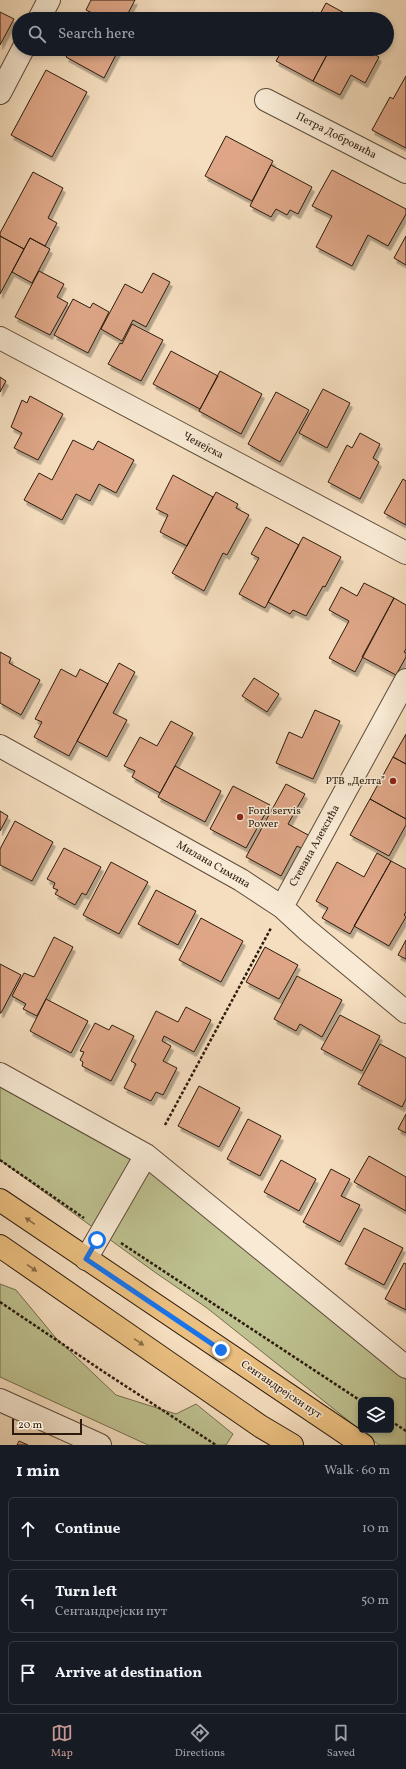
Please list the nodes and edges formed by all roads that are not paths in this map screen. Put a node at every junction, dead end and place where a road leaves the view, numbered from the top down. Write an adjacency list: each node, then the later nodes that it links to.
1 (19, 56): 2 (street)
2 (0, 93)
3 (266, 100): 4 (street, Петра Добровића)
4 (406, 172)
5 (0, 338): 6 (street, Ченејска)
6 (406, 553)
7 (406, 680): 9 (street, Стевана Алексића)
8 (0, 746): 9 (street, Милана Симина)
9 (282, 907): 10 (street, Милана Симина)
10 (406, 1012)
11 (0, 1074): 12 (street)
12 (146, 1155): 15 (street); 16 (street)
13 (0, 1200): 15 (main road, Сентандрејски пут, one-way to 13)
14 (0, 1246): 19 (main road, one-way to 19)
15 (86, 1259): 20 (main road, Сентандрејски пут)
16 (406, 1367)
17 (0, 1400): 18 (street)
18 (100, 1445)
19 (292, 1445)
20 (363, 1445)

